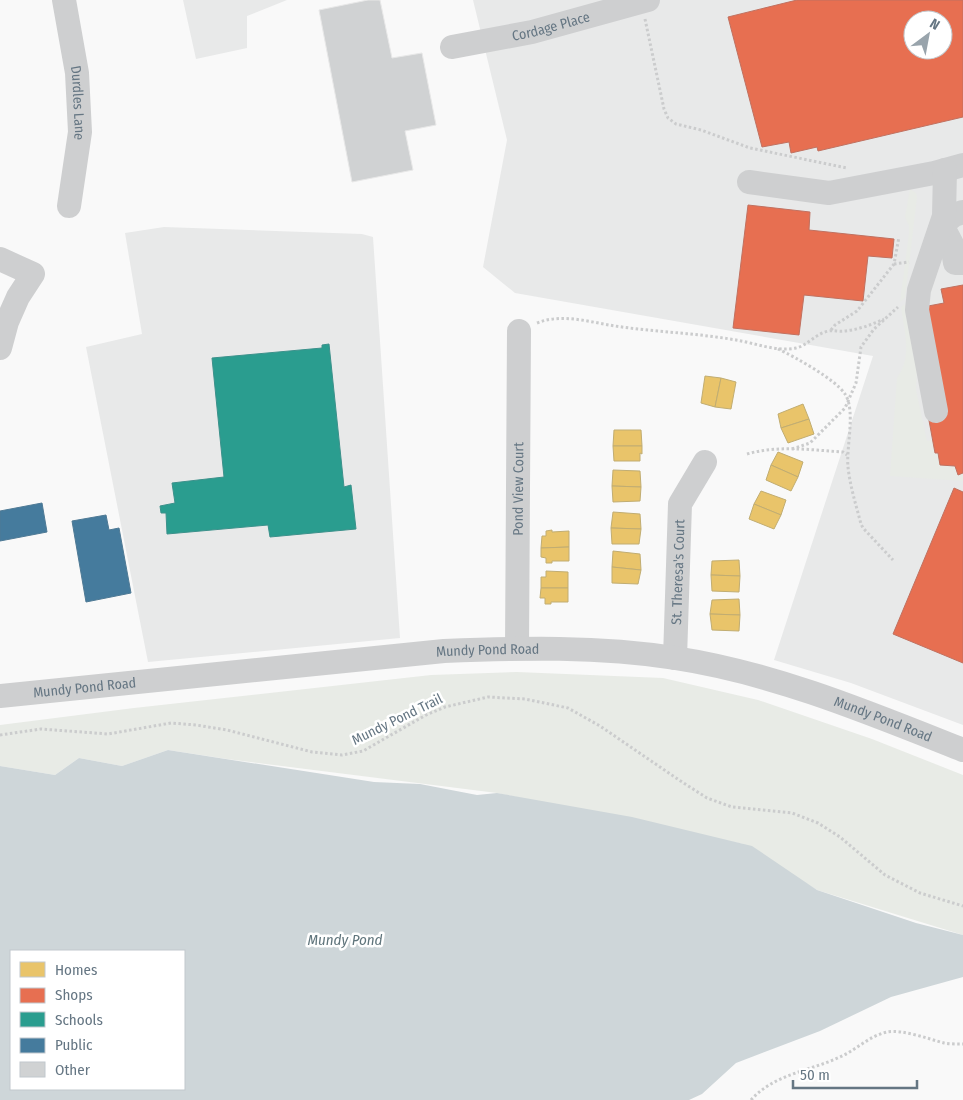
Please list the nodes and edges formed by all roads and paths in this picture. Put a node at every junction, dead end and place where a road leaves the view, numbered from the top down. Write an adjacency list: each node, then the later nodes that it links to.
1 (64, 0): 7 (street, Durdles Lane)
2 (645, 1): 3 (street, Cordage Place); 4 (path)
3 (452, 47)
4 (845, 168)
5 (954, 168): 6 (street); 9 (street)
6 (749, 182)
7 (69, 206)
8 (963, 212): 9 (street)
9 (942, 225): 12 (street); 13 (street)
10 (899, 237): 15 (path)
11 (0, 259): 17 (street)
12 (963, 263)
13 (918, 296): 14 (path); 20 (street)
14 (884, 319): 15 (path); 19 (path)
15 (831, 330): 18 (path)
16 (519, 331): 18 (path); 28 (street, Pond View Court)
17 (0, 348)
18 (777, 348): 19 (path)
19 (848, 402): 21 (path); 22 (path)
20 (936, 411)
21 (849, 442): 23 (path); 25 (path)
22 (792, 449): 23 (path); 24 (path)
23 (842, 452): 25 (path)
24 (747, 454)
25 (848, 455): 27 (path)
26 (705, 462): 29 (street, St. Theresa's Court)
27 (893, 560)
28 (517, 648): 29 (street, Mundy Pond Road); 30 (street, Mundy Pond Road)
29 (675, 658): 32 (street, Mundy Pond Road)
30 (0, 696)
31 (0, 735): 33 (path, Mundy Pond Trail)
32 (963, 750)
33 (963, 906)
34 (963, 1044): 35 (path)
35 (751, 1100)

